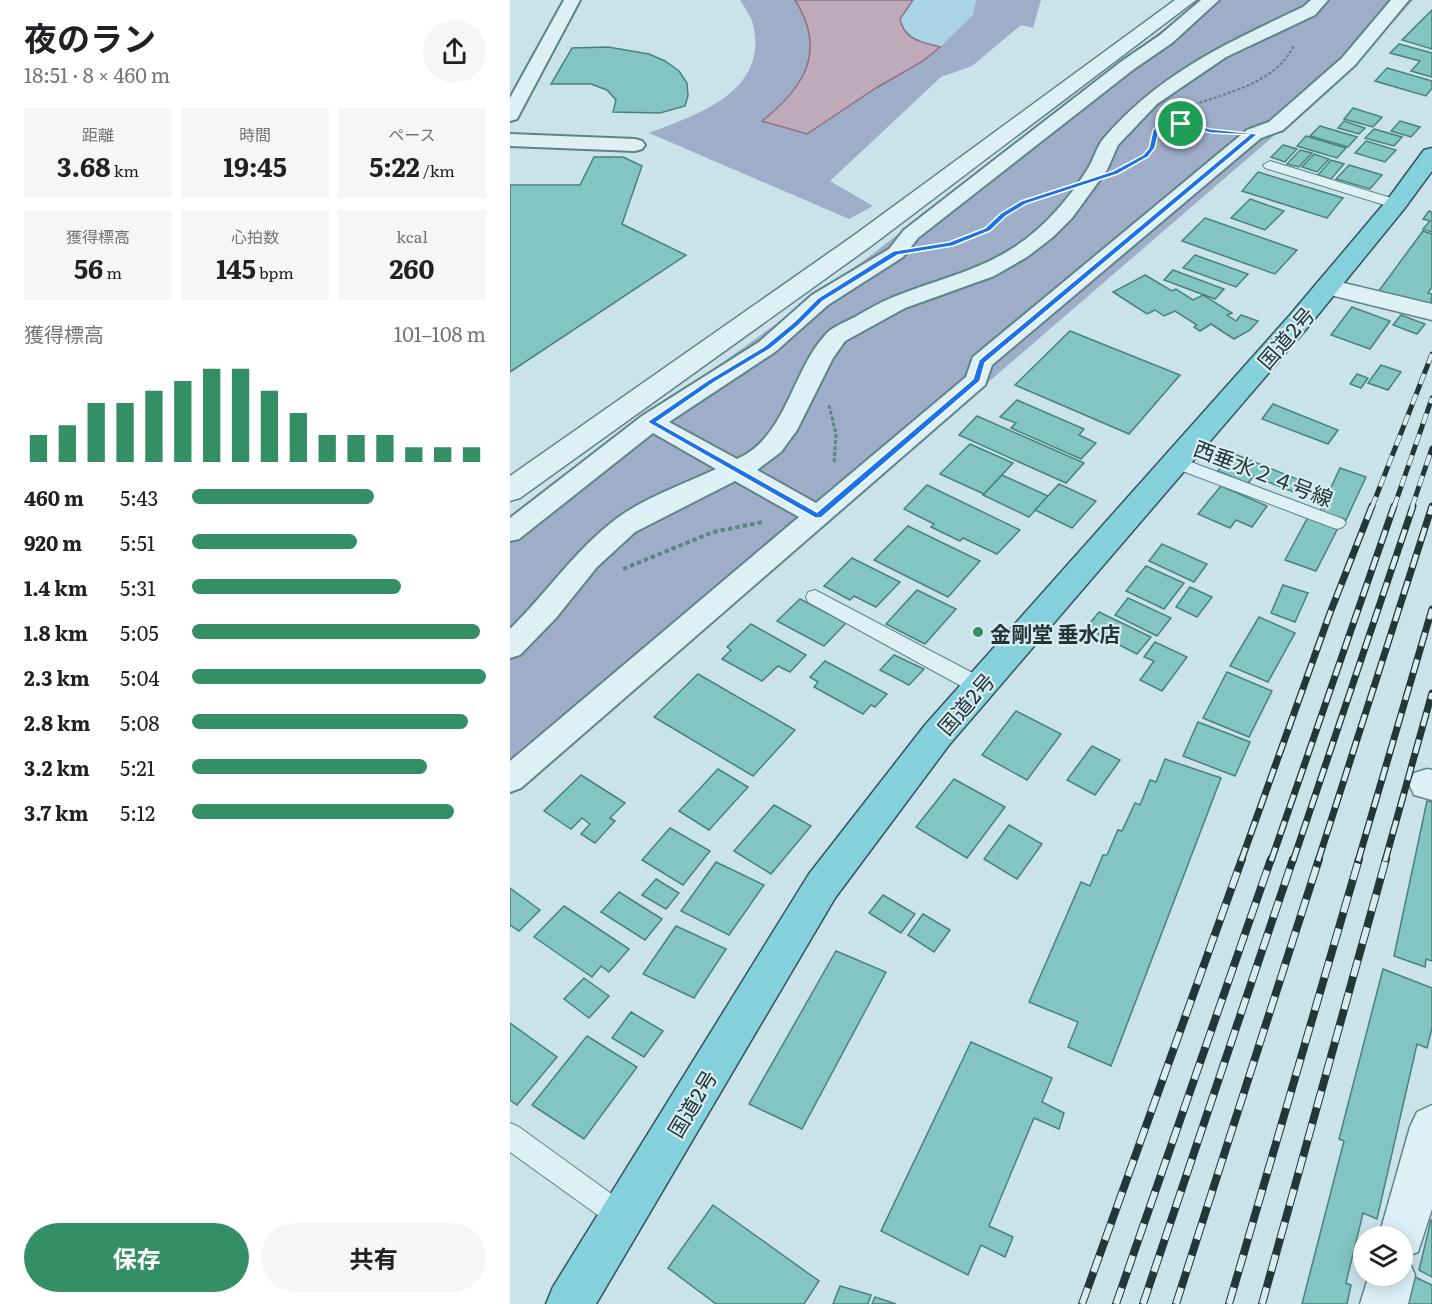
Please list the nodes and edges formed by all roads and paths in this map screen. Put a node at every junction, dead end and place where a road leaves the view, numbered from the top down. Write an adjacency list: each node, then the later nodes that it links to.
1 (572, 0): 9 (street)
2 (1187, 0): 26 (street)
3 (1211, 0): 19 (street)
4 (1320, 0): 6 (street)
5 (1401, 0): 11 (street)
6 (1289, 20): 7 (path); 16 (street)
7 (1184, 108)
8 (1174, 112): 10 (path)
9 (510, 115)
10 (1165, 119): 11 (path); 16 (path)
11 (1254, 134): 27 (street)
12 (510, 140): 13 (street)
13 (635, 145)
14 (1432, 155): 18 (highway, 国道2号)
15 (1270, 165): 18 (lane)
16 (1098, 177): 17 (street); 22 (street)
17 (1068, 188): 19 (path)
18 (1396, 204): 20 (highway, 国道2号)
19 (896, 253): 23 (street)
20 (1327, 287): 21 (street); 24 (highway, 国道2号)
21 (1432, 312)
22 (808, 387): 25 (street); 27 (path)
23 (651, 422): 25 (street); 29 (street)
24 (1175, 462): 28 (lane, 西垂水２４号線); 33 (highway, 国道2号)
25 (735, 470): 27 (street); 32 (street)
26 (510, 491)
27 (818, 516): 30 (path); 34 (street)
28 (1337, 523)
29 (510, 532)
30 (617, 572)
31 (815, 597): 33 (lane)
32 (510, 647)
33 (980, 686): 37 (highway, 国道2号)
34 (510, 779)
35 (1432, 1127): 38 (street)
36 (510, 1136): 37 (lane)
37 (622, 1216): 40 (highway, 国道2号)
38 (1405, 1226)
39 (1389, 1286): 41 (street)
40 (570, 1304)
41 (1384, 1304)

